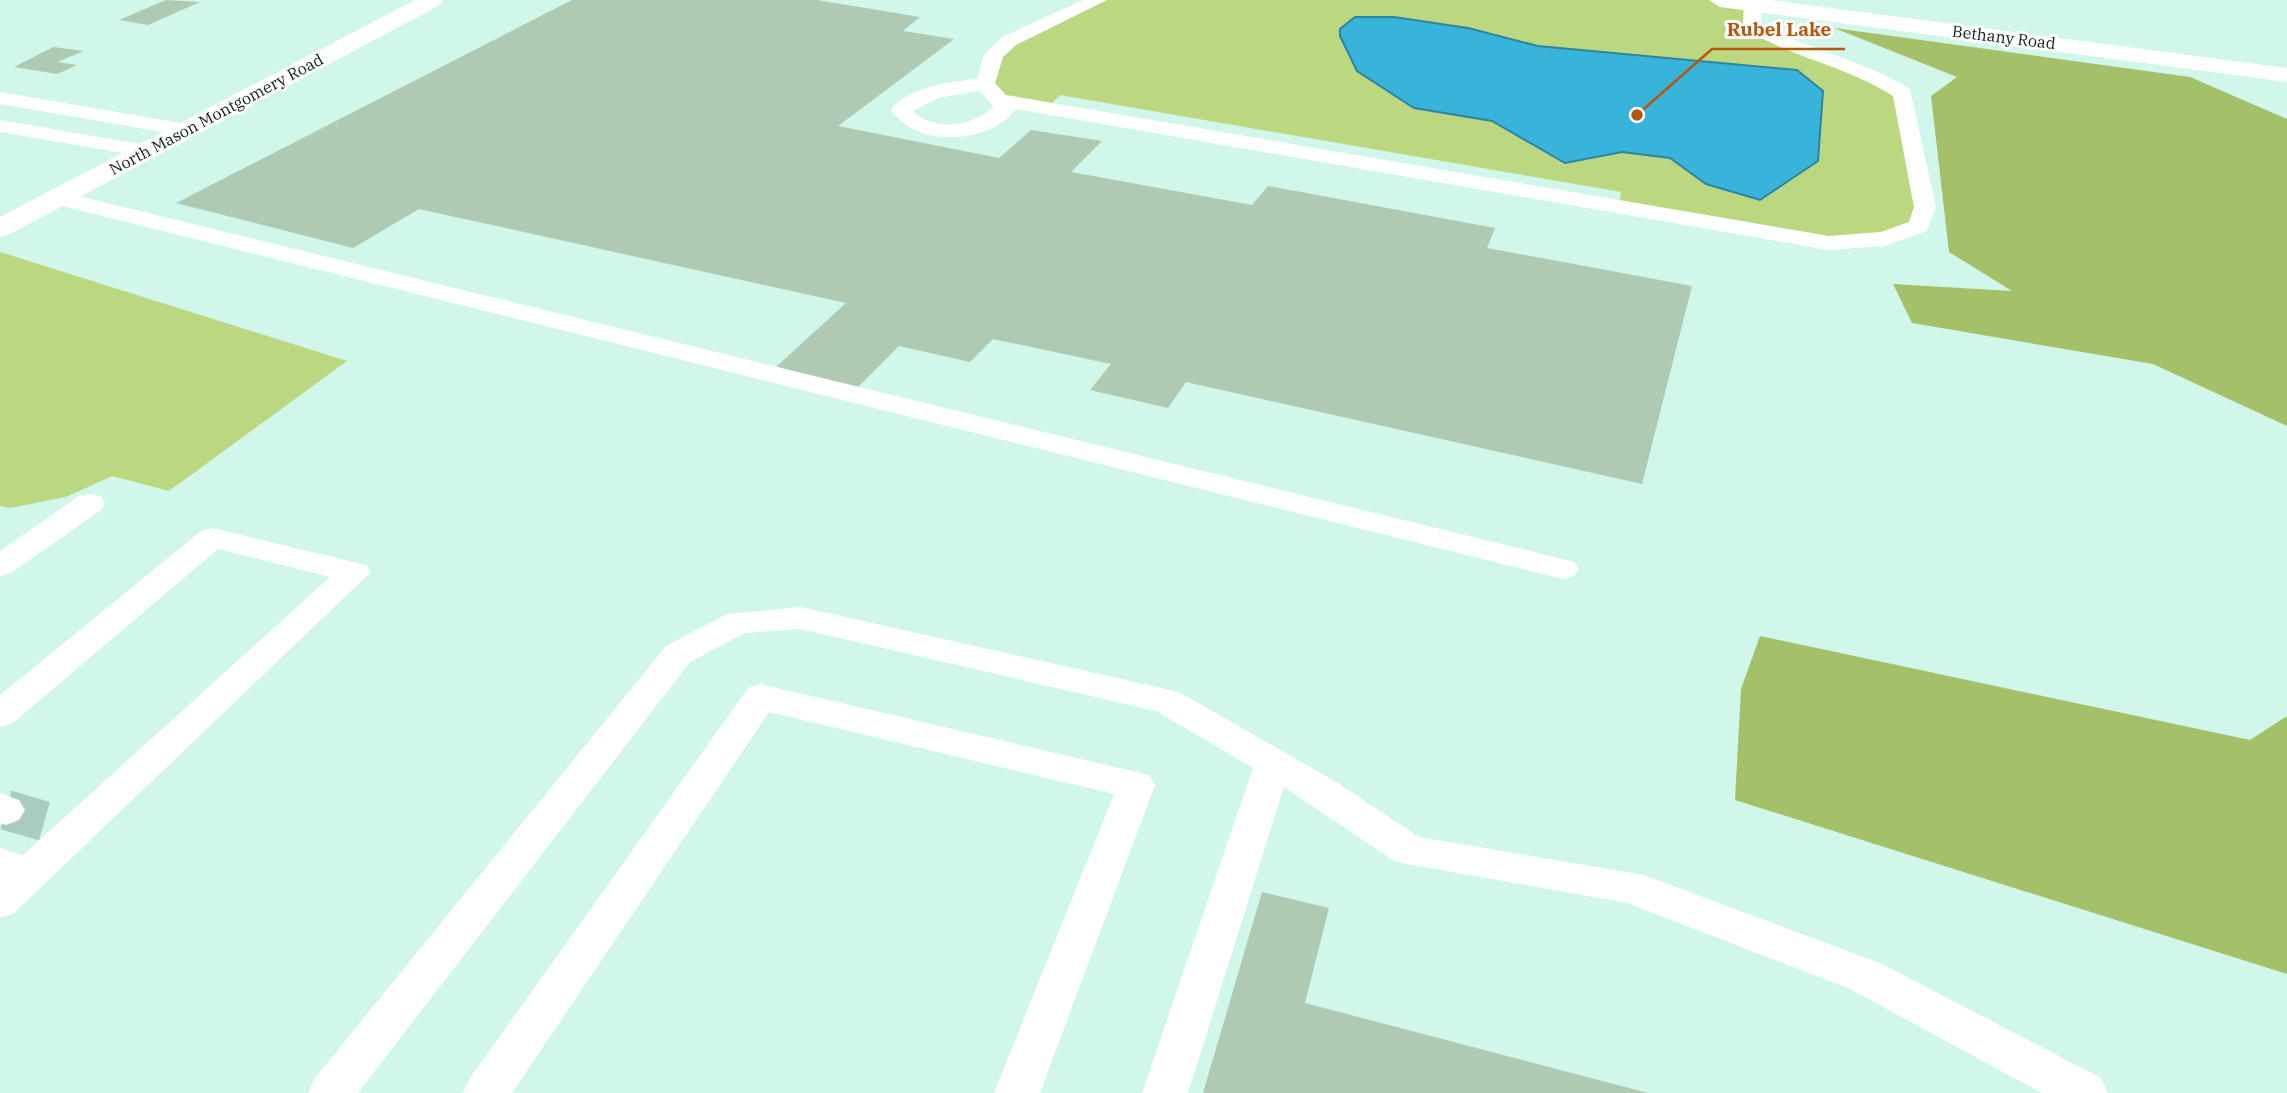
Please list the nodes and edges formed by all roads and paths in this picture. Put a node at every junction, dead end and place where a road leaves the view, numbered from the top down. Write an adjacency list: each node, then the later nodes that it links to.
1 (432, 0): 8 (main road, North Mason Montgomery Road)
2 (1098, 0): 4 (lane)
3 (1720, 0): 4 (main road, Bethany Road)
4 (1752, 2): 5 (main road, Bethany Road)
5 (2287, 75)
6 (0, 98): 8 (lane)
7 (0, 126): 10 (lane)
8 (186, 130): 10 (main road, North Mason Montgomery Road)
9 (0, 144): 11 (lane)
10 (146, 151): 11 (main road, North Mason Montgomery Road)
11 (118, 166): 12 (main road, North Mason Montgomery Road)
12 (58, 198): 13 (main road, North Mason Montgomery Road); 16 (lane)
13 (0, 228)
14 (90, 503): 15 (lane)
15 (0, 566)
16 (1563, 569)
17 (0, 714): 19 (lane)
18 (1273, 763): 21 (lane); 24 (lane); 25 (lane)
19 (15, 869): 20 (lane)
20 (0, 901)
21 (331, 1093)
22 (485, 1093): 23 (lane)
23 (1017, 1093)
24 (1165, 1093)
25 (2085, 1093)

